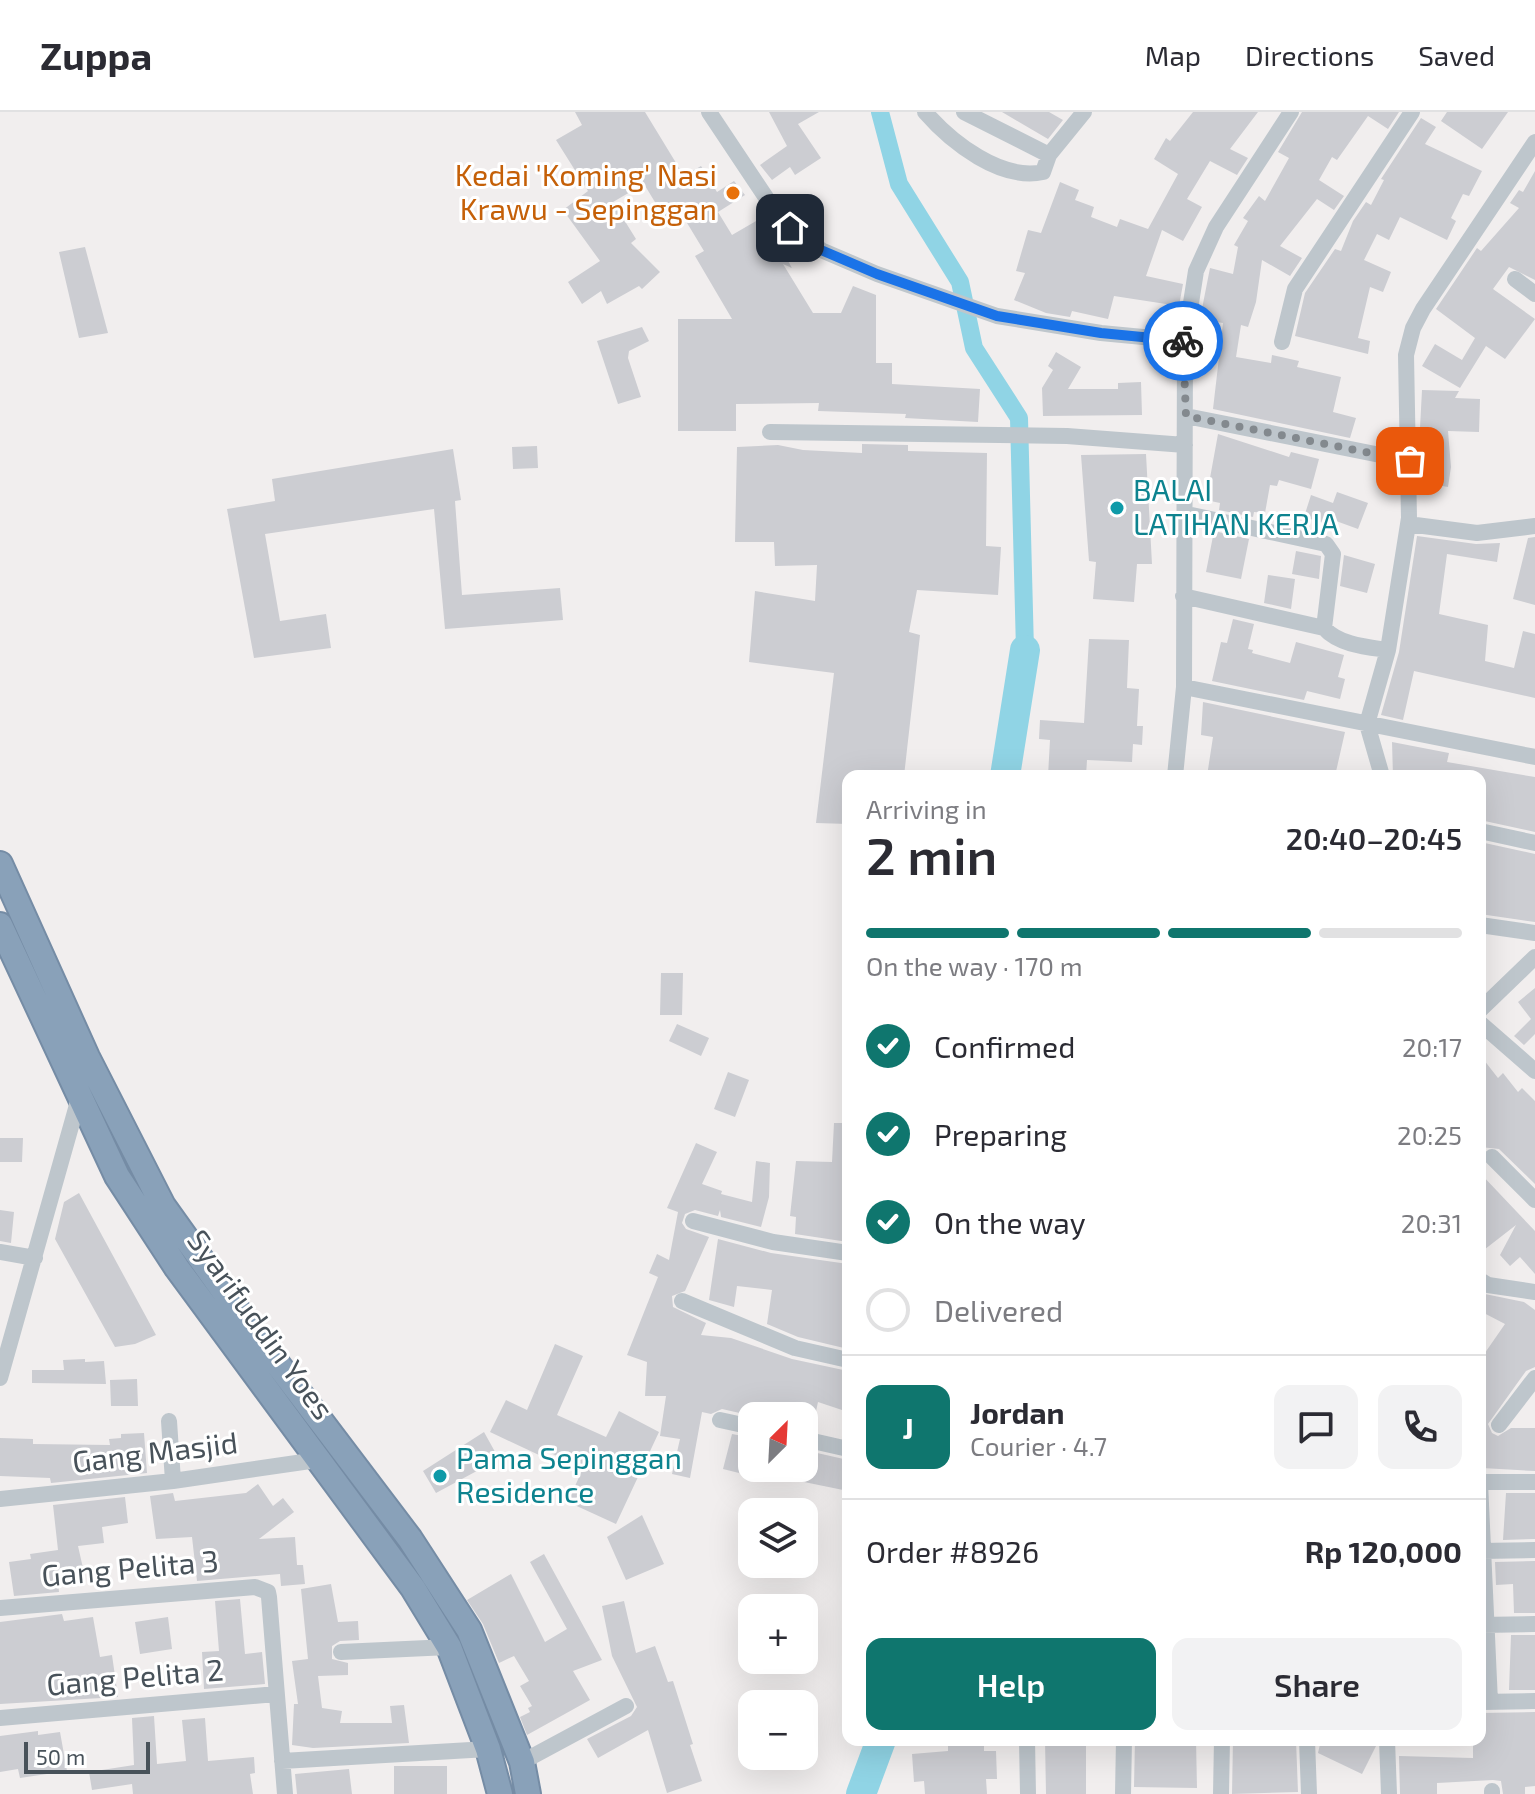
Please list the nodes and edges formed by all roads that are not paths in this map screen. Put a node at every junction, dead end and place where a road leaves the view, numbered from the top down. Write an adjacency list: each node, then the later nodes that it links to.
1 (709, 112): 11 (street)
2 (925, 112): 8 (street)
3 (964, 112): 8 (street)
4 (1084, 112): 8 (street)
5 (1291, 112): 11 (street)
6 (1412, 112): 12 (street)
7 (1535, 142): 16 (street)
8 (1049, 155)
9 (1515, 279): 10 (street)
10 (1535, 294)
11 (1185, 341): 13 (street)
12 (1282, 342)
13 (1186, 416): 15 (street); 16 (street)
14 (770, 432): 15 (street)
15 (1185, 445): 17 (street)
16 (1410, 461): 18 (street)
17 (1187, 514): 20 (street); 21 (street)
18 (1408, 524): 19 (street); 22 (street)
19 (1535, 526)
20 (1183, 596): 21 (street); 23 (street)
21 (1324, 628): 22 (street)
22 (1388, 650): 24 (street)
23 (1184, 687): 24 (street); 26 (street)
24 (1367, 724): 25 (street); 27 (street)
25 (1535, 757)
26 (1176, 770)
27 (1380, 770)
28 (1486, 832): 29 (street)
29 (1535, 843)
30 (0, 864): 81 (highway)
31 (0, 925): 38 (highway, Syarifuddin Yoes)
32 (1486, 926): 33 (street)
33 (1535, 933)
34 (1535, 957): 35 (street)
35 (1486, 1004)
36 (1486, 1028): 37 (street)
37 (1535, 1071)
38 (79, 1098): 44 (street); 57 (highway, Syarifuddin Yoes)
39 (1492, 1157): 40 (street)
40 (1535, 1200)
41 (693, 1221): 43 (street)
42 (0, 1252): 44 (street)
43 (842, 1252)
44 (35, 1258): 49 (street)
45 (1486, 1284): 46 (street)
46 (1535, 1292)
47 (682, 1301): 48 (street)
48 (842, 1359)
49 (0, 1378)
50 (1535, 1378): 54 (street)
51 (720, 1420): 53 (street)
52 (169, 1421): 58 (street)
53 (738, 1424)
54 (1499, 1425)
55 (818, 1442): 56 (street)
56 (842, 1448)
57 (317, 1460): 58 (street, Gang Masjid); 67 (highway, Syarifuddin Yoes)
58 (173, 1481): 61 (street, Gang Masjid)
59 (1486, 1482): 60 (street)
60 (1535, 1482)
61 (0, 1499)
62 (1535, 1550): 63 (street)
63 (1486, 1551)
64 (0, 1608): 69 (street, Gang Pelita 3)
65 (1535, 1624): 66 (street)
66 (1486, 1625)
67 (449, 1647): 68 (street); 79 (highway, Syarifuddin Yoes)
68 (341, 1652)
69 (276, 1694): 73 (street, Gang Pelita 2); 80 (street)
70 (1535, 1701): 71 (street)
71 (1486, 1702)
72 (626, 1706): 81 (street)
73 (0, 1718)
74 (1027, 1746): 85 (street)
75 (1124, 1746): 86 (street)
76 (1222, 1746): 87 (street)
77 (1307, 1746): 88 (street)
78 (1387, 1746): 89 (street)
79 (488, 1749): 80 (street); 83 (highway, Syarifuddin Yoes)
80 (282, 1761): 82 (street)
81 (522, 1762): 84 (highway)
82 (285, 1794)
83 (500, 1794)
84 (528, 1794)
85 (1028, 1794)
86 (1123, 1794)
87 (1221, 1794)
88 (1309, 1794)
89 (1389, 1794)

